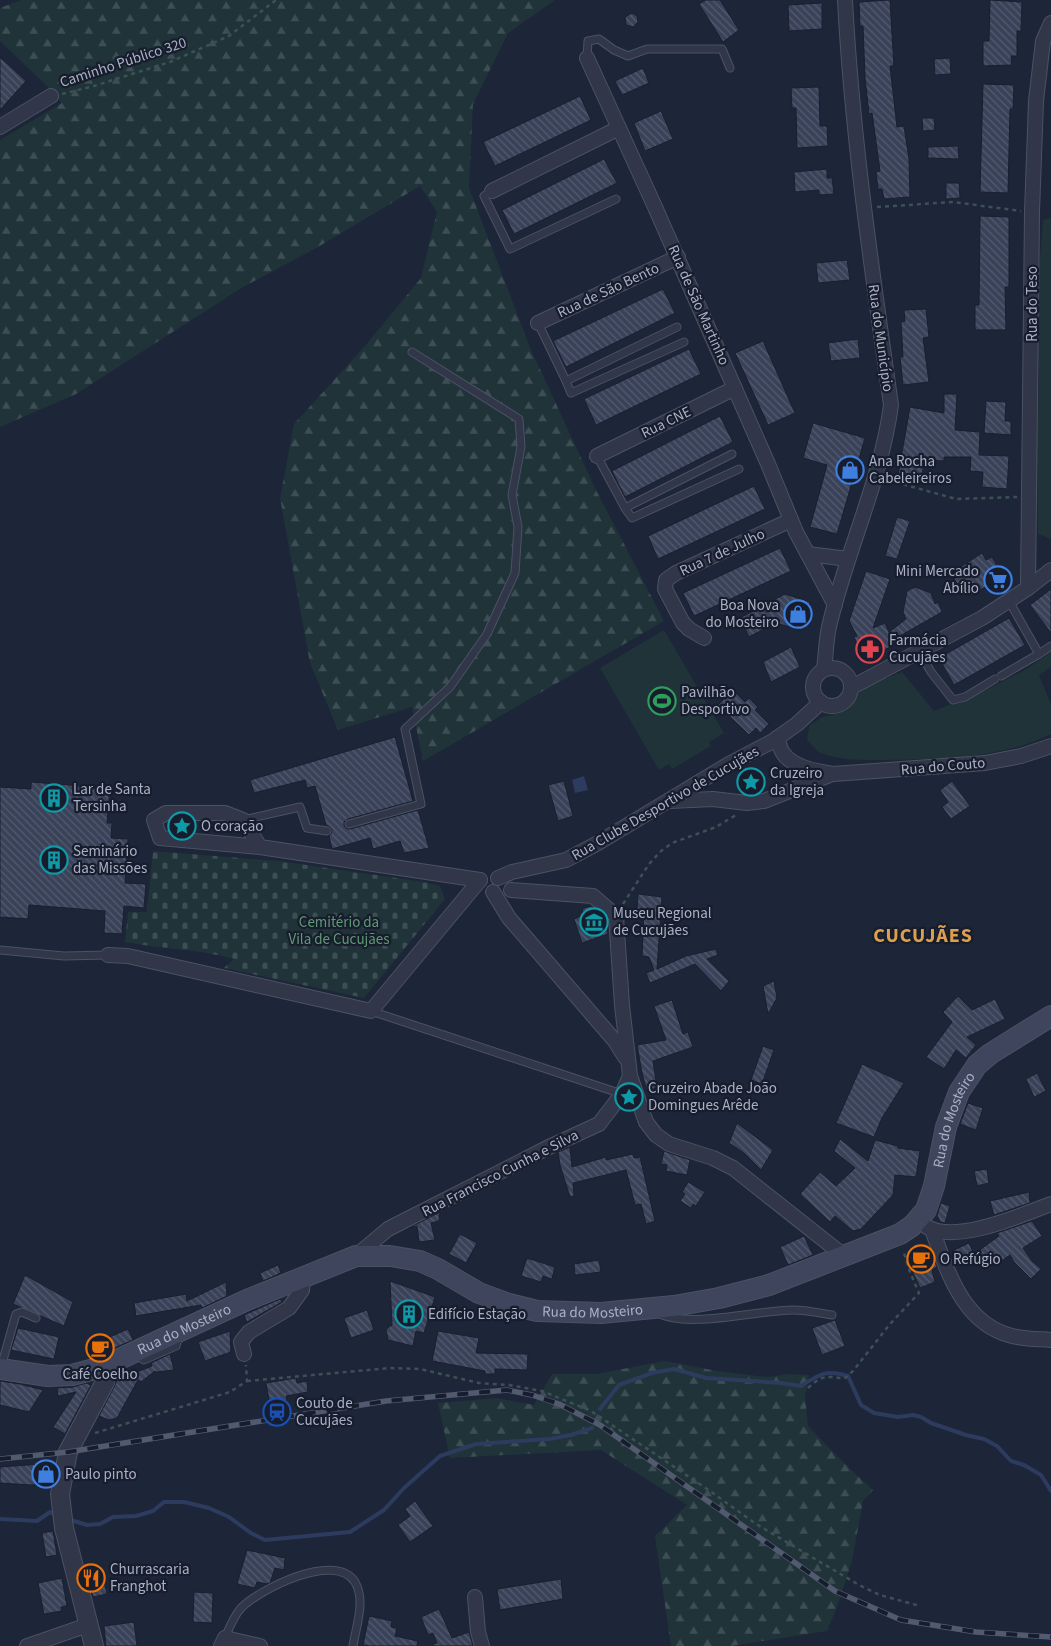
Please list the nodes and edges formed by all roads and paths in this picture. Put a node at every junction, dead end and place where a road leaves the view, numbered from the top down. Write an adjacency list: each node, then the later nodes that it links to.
1 (276, 0): 6 (path, Caminho Público 320)
2 (845, 0): 11 (street, Rua do Município)
3 (1051, 23): 12 (street, Rua do Teso)
4 (587, 58): 5 (lane); 8 (street, Rua de São Martinho)
5 (730, 68)
6 (51, 96): 7 (street)
7 (0, 126)
8 (619, 128): 9 (street); 13 (street, Rua de São Martinho)
9 (492, 191): 10 (lane)
10 (616, 199)
11 (864, 208): 12 (path); 23 (street, Rua do Município)
12 (1032, 212): 24 (street, Rua do Teso)
13 (678, 257): 14 (street, Rua de São Bento); 19 (street, Rua de São Martinho)
14 (538, 323): 18 (lane)
15 (677, 327): 18 (lane)
16 (684, 342): 18 (lane)
17 (412, 352): 46 (lane)
18 (566, 381)
19 (735, 388): 21 (street, Rua CNE); 26 (street, Rua de São Martinho)
20 (732, 454): 25 (lane)
21 (597, 456): 25 (lane)
22 (738, 469): 25 (lane)
23 (875, 477): 24 (path); 28 (street, Rua do Município)
24 (1029, 496): 30 (street, Rua do Teso)
25 (625, 508)
26 (791, 520): 27 (street, Rua de São Martinho); 33 (street, Rua 7 de Julho)
27 (808, 554): 28 (street); 32 (street, Rua de São Martinho)
28 (848, 559): 32 (street, Rua do Município)
29 (1051, 570): 30 (street)
30 (1028, 588): 31 (street)
31 (1009, 601): 35 (street); 36 (lane)
32 (835, 605): 37 (street, Rua do Município)
33 (704, 638)
34 (1051, 646): 36 (lane)
35 (919, 651): 36 (lane); 38 (street)
36 (1039, 654)
37 (824, 669): 38 (street); 39 (street)
38 (852, 688): 39 (street)
39 (821, 702): 40 (street, Rua Clube Desportivo de Cucujães)
40 (777, 738): 42 (street, Rua do Couto); 43 (street, Rua Clube Desportivo de Cucujães)
41 (1051, 746): 42 (street, Rua do Couto)
42 (833, 774): 43 (street, Rua do Couto)
43 (666, 801): 49 (street, Rua Clube Desportivo de Cucujães)
44 (741, 811): 53 (path)
45 (243, 820): 47 (lane); 48 (street); 48 (street)
46 (348, 824)
47 (327, 831)
48 (260, 847): 50 (street)
49 (498, 878): 50 (street); 52 (street)
50 (480, 880): 52 (street); 56 (street)
51 (511, 890): 58 (street)
52 (493, 892): 58 (street)
53 (626, 898)
54 (0, 950): 55 (lane)
55 (108, 955): 56 (street)
56 (370, 1011): 59 (lane)
57 (1051, 1016): 61 (main road, Rua do Mosteiro)
58 (630, 1070): 59 (street, Rua Francisco Cunha e Silva); 63 (street)
59 (622, 1094): 64 (street, Rua Francisco Cunha e Silva)
60 (1051, 1204): 61 (street)
61 (924, 1226): 62 (main road, Rua do Mosteiro); 69 (street)
62 (900, 1234): 63 (main road, Rua do Mosteiro); 74 (path)
63 (842, 1255): 66 (main road, Rua do Mosteiro)
64 (356, 1256): 65 (main road, Rua do Mosteiro); 66 (main road, Rua do Mosteiro)
65 (303, 1278): 70 (street); 71 (main road, Rua do Mosteiro)
66 (651, 1309): 67 (lane)
67 (832, 1315)
68 (36, 1318): 72 (lane)
69 (1051, 1340)
70 (244, 1354): 73 (path)
71 (102, 1367): 72 (main road, Rua do Mosteiro); 75 (street)
72 (0, 1369)
73 (247, 1380): 75 (path); 77 (path)
74 (808, 1388)
75 (76, 1437): 78 (street)
76 (475, 1597): 84 (street)
77 (920, 1606)
78 (88, 1625): 80 (street); 81 (street)
79 (223, 1642): 82 (street); 83 (lane)
80 (27, 1646)
81 (94, 1646)
82 (260, 1646)
83 (353, 1646)
84 (482, 1646)

